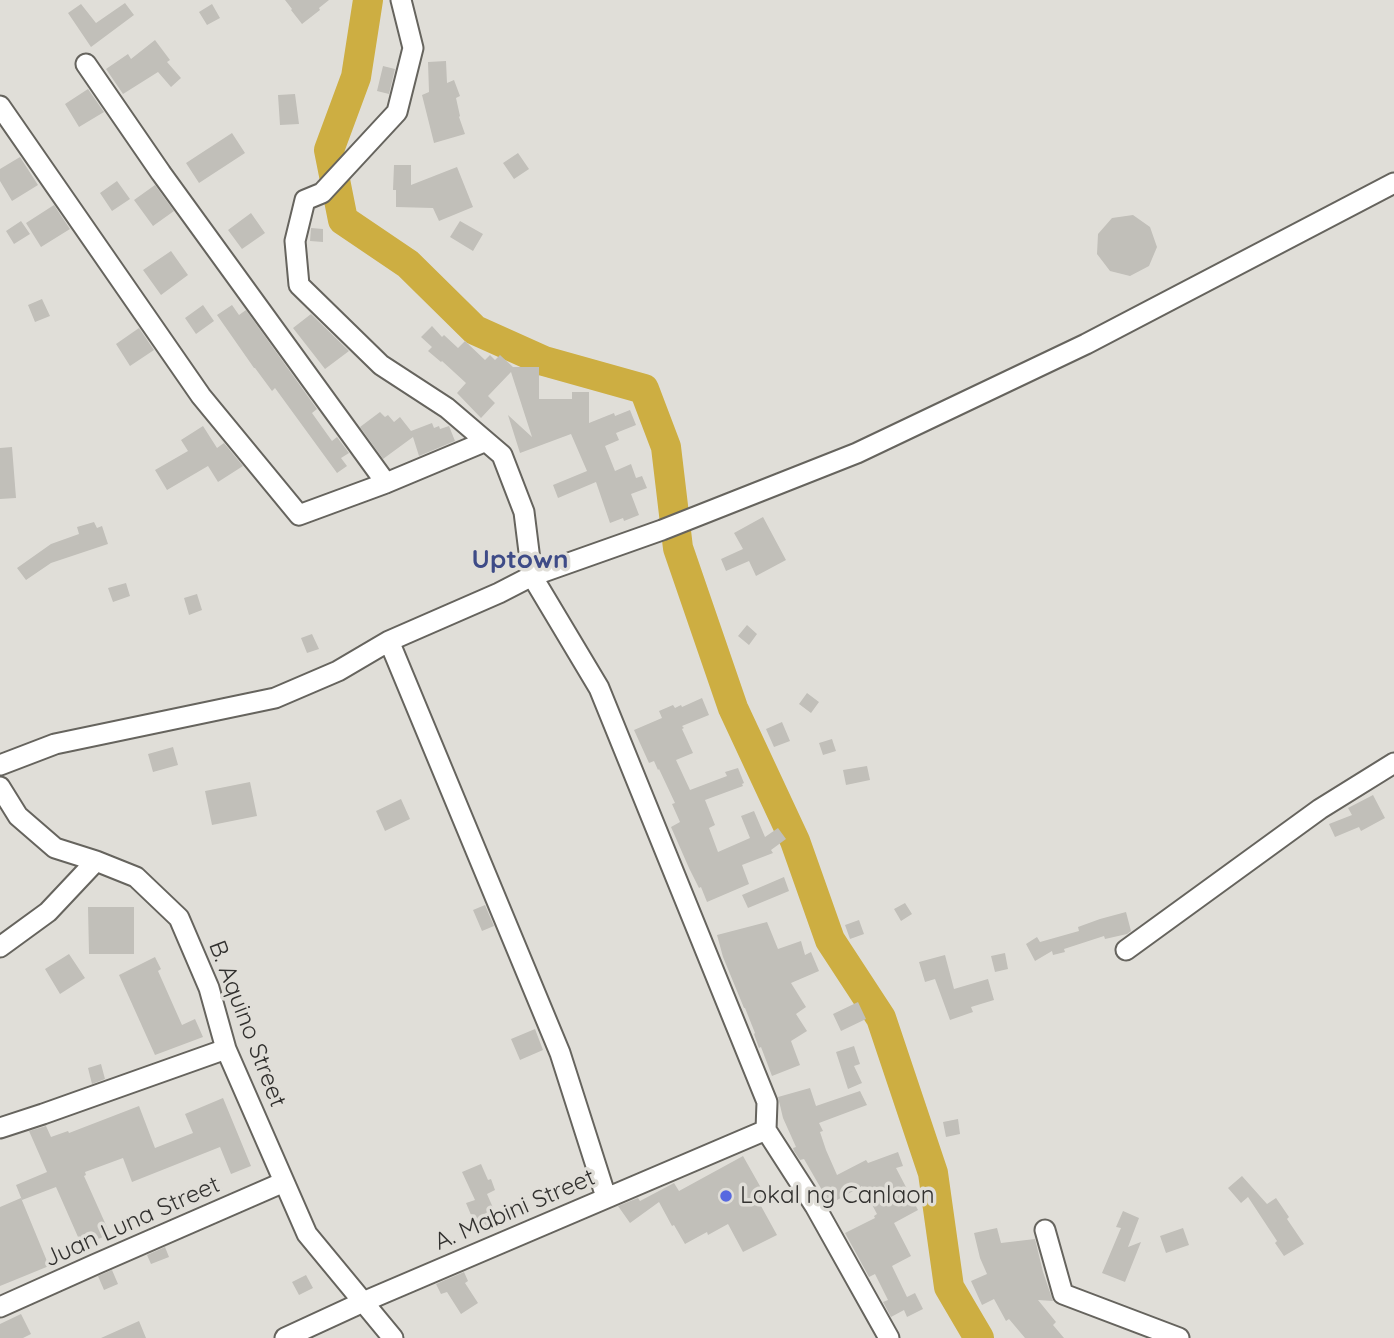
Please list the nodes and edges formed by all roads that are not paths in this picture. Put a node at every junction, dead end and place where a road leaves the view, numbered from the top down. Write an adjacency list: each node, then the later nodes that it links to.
1 (401, 0): 5 (street)
2 (86, 64): 6 (street)
3 (0, 106): 6 (street)
4 (1394, 183): 7 (street)
5 (484, 442): 6 (street); 7 (street)
6 (386, 483)
7 (532, 576): 8 (street); 17 (street)
8 (389, 641): 10 (street); 19 (street)
9 (1394, 763): 14 (street)
10 (0, 765)
11 (0, 787): 12 (street, B. Aquino Street)
12 (96, 861): 13 (street); 15 (street, B. Aquino Street)
13 (0, 947)
14 (1126, 950)
15 (226, 1049): 16 (street); 18 (street, B. Aquino Street)
16 (0, 1128)
17 (766, 1130): 19 (street, A. Mabini Street); 25 (street)
18 (284, 1182): 21 (street, B. Aquino Street); 22 (street, Juan Luna Street)
19 (606, 1198): 21 (street, A. Mabini Street)
20 (1045, 1230): 26 (street)
21 (363, 1302): 23 (street, A. Mabini Street); 24 (street, B. Aquino Street)
22 (0, 1307)
23 (285, 1338)
24 (393, 1338)
25 (889, 1338)
26 (1178, 1338)

